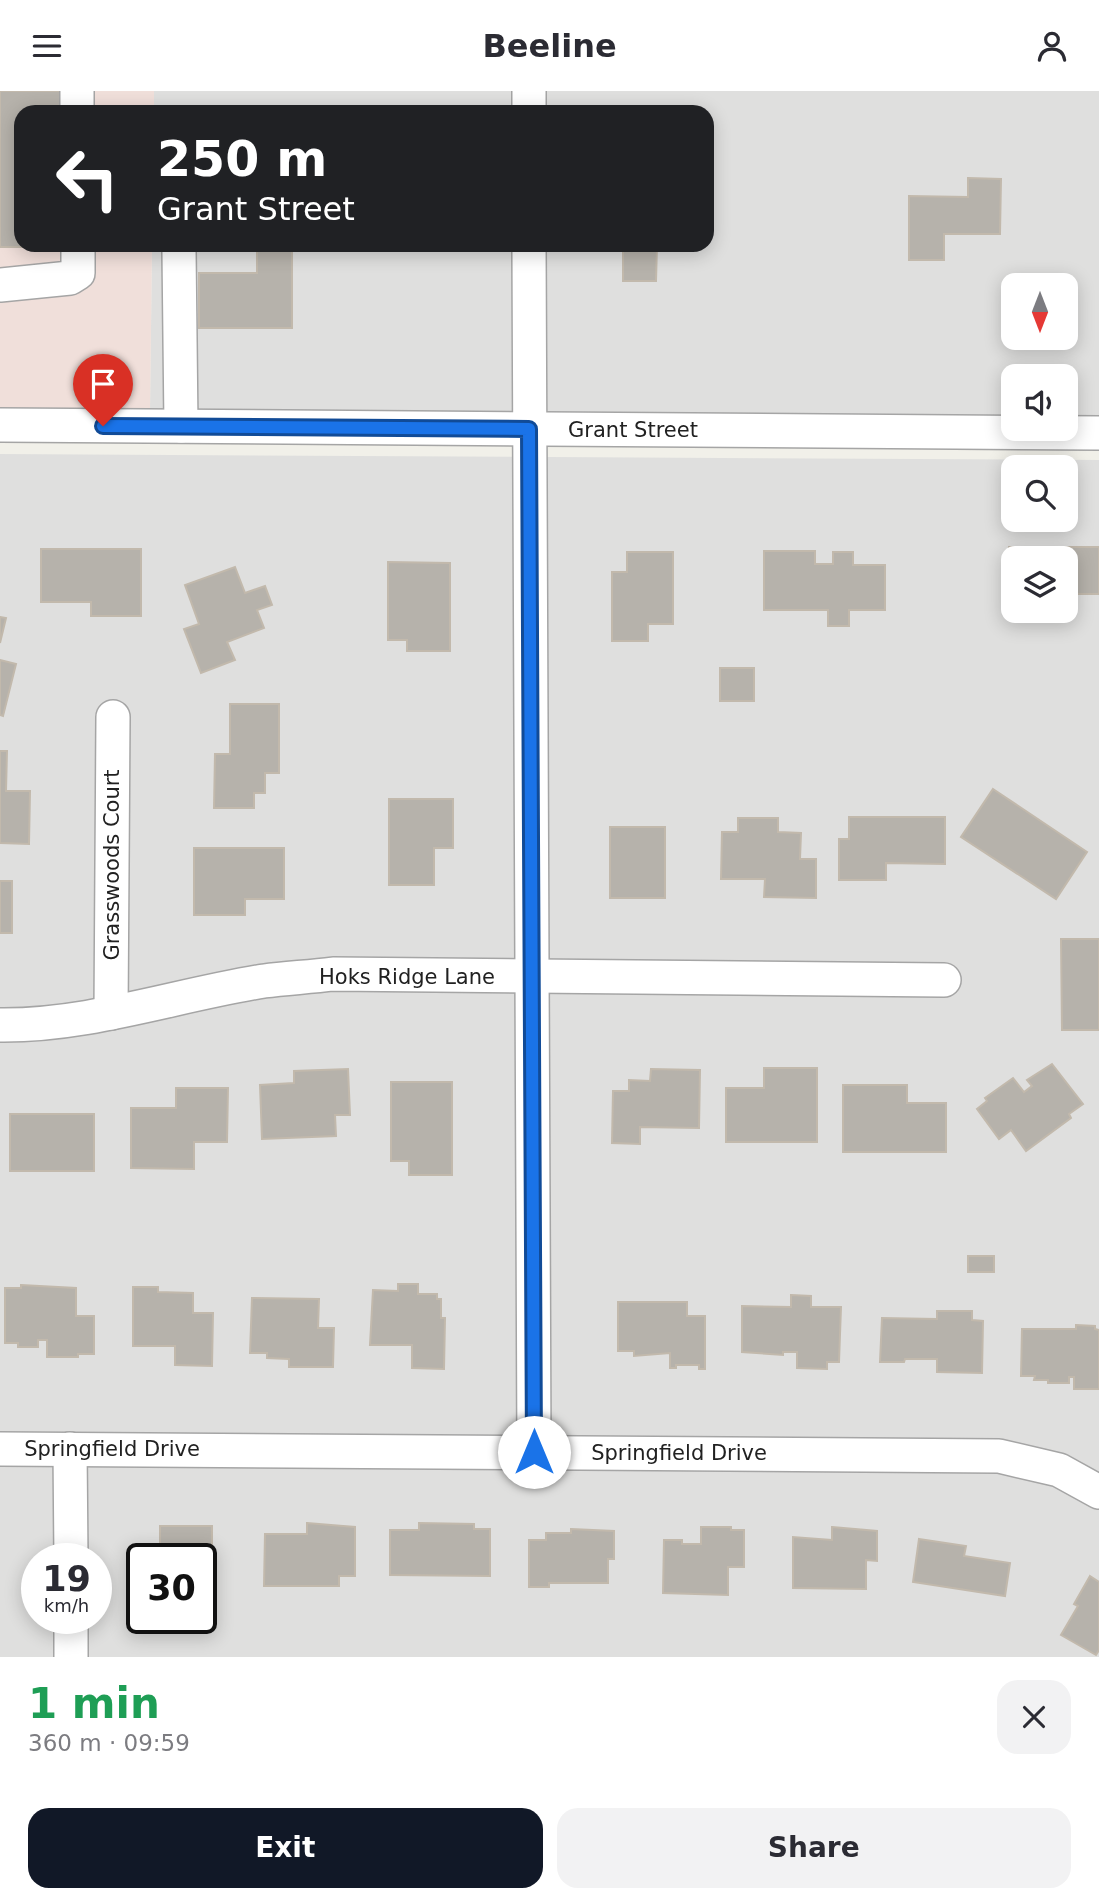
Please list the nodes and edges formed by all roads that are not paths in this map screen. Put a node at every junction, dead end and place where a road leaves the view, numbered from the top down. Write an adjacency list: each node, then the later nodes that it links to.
1 (78, 252): 4 (street)
2 (179, 252): 6 (street)
3 (529, 252): 7 (street)
4 (0, 285)
5 (0, 425): 6 (street, Grant Street)
6 (181, 426): 7 (street, Grant Street)
7 (529, 429): 8 (street, Grant Street); 10 (street)
8 (1099, 433)
9 (113, 717): 12 (street, Grasswoods Court)
10 (531, 977): 11 (street, Hoks Ridge Lane); 12 (street, Hoks Ridge Lane); 16 (street)
11 (944, 980)
12 (111, 1013): 13 (street, Hoks Ridge Lane)
13 (0, 1025)
14 (0, 1449): 15 (street, Springfield Drive)
15 (71, 1449): 16 (street, Springfield Drive); 18 (street)
16 (534, 1452): 17 (street, Springfield Drive)
17 (1099, 1492)
18 (71, 1543)
19 (71, 1634): 20 (street)
20 (71, 1657)

